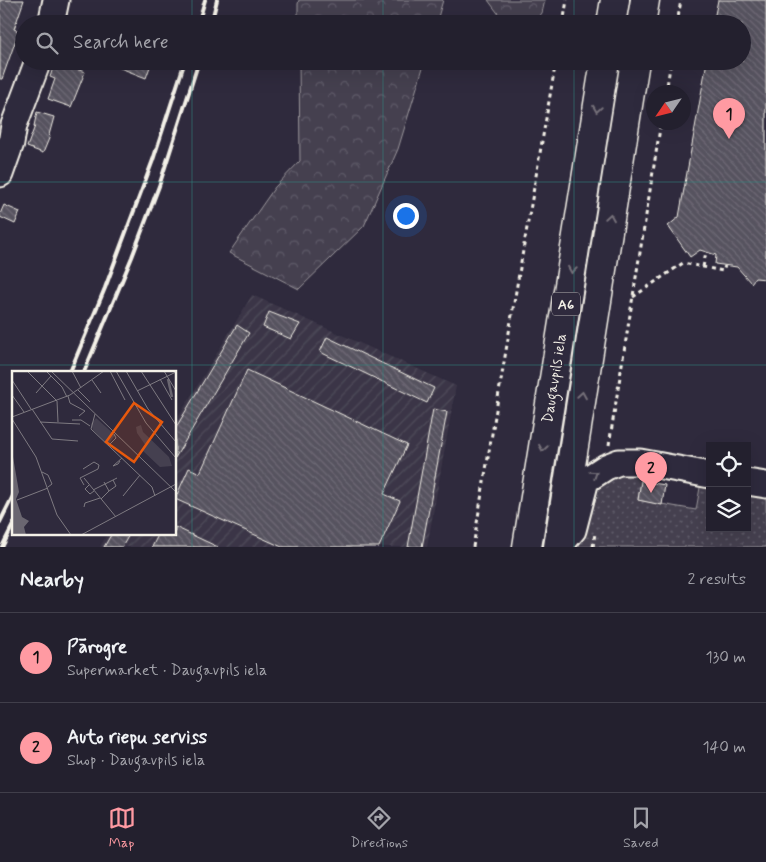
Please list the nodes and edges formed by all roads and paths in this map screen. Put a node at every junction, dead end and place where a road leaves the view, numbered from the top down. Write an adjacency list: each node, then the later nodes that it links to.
1 (56, 0): 6 (street)
2 (567, 0): 7 (path)
3 (615, 0): 8 (highway)
4 (645, 0): 9 (highway)
5 (681, 0): 10 (path)
6 (53, 15)
7 (564, 15)
8 (612, 15)
9 (642, 15)
10 (678, 15)
11 (35, 70): 18 (street)
12 (554, 70): 28 (path)
13 (604, 70): 29 (highway, Daugavpils iela / A6, one-way to 29)
14 (634, 70): 30 (highway, Daugavpils iela / A6, one-way to 14)
15 (670, 70): 16 (path)
16 (667, 85)
17 (660, 130): 22 (path)
18 (0, 174)
19 (706, 252): 21 (path)
20 (725, 266): 21 (path)
21 (703, 267): 22 (path)
22 (632, 298): 23 (path)
23 (606, 467): 24 (street); 30 (street, one-way to 23)
24 (706, 474)
25 (751, 483): 26 (street)
26 (766, 485)
27 (596, 529): 31 (path)
28 (473, 547)
29 (527, 547)
30 (558, 547)
31 (593, 547)

